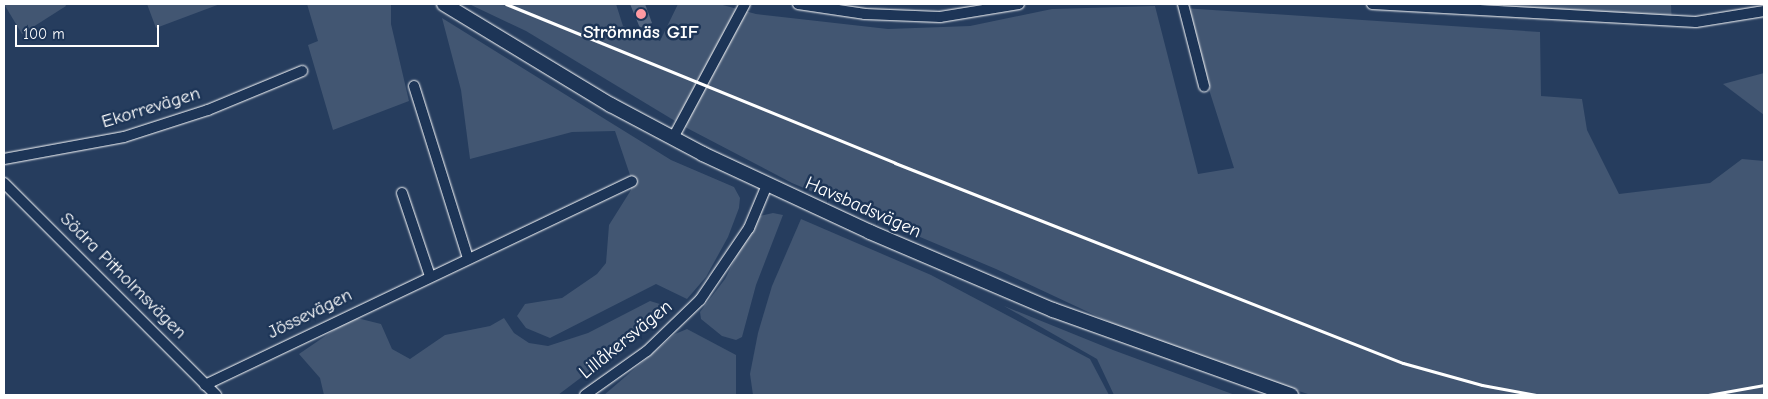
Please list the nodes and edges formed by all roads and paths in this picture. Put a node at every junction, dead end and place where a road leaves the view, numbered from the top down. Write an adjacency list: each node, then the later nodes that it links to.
1 (444, 4): 11 (main road, Havsbadsvägen)
2 (745, 4): 11 (street)
3 (798, 4): 4 (street)
4 (1019, 4)
5 (1183, 4): 10 (street)
6 (1372, 4): 7 (street)
7 (1764, 11)
8 (302, 71): 12 (street, Ekorrevägen)
9 (414, 86): 17 (street)
10 (1204, 86)
11 (673, 138): 15 (main road, Havsbadsvägen)
12 (4, 159)
13 (632, 181): 17 (street, Jössevägen)
14 (4, 183): 19 (street, Södra Pitholmsvägen)
15 (767, 184): 21 (street, Lillåkersvägen); 22 (main road, Havsbadsvägen)
16 (402, 193): 18 (street)
17 (468, 258): 18 (street, Jössevägen)
18 (430, 276): 19 (street, Jössevägen)
19 (206, 385): 20 (street, Södra Pitholmsvägen)
20 (216, 395)
21 (585, 395)
22 (1290, 395)

